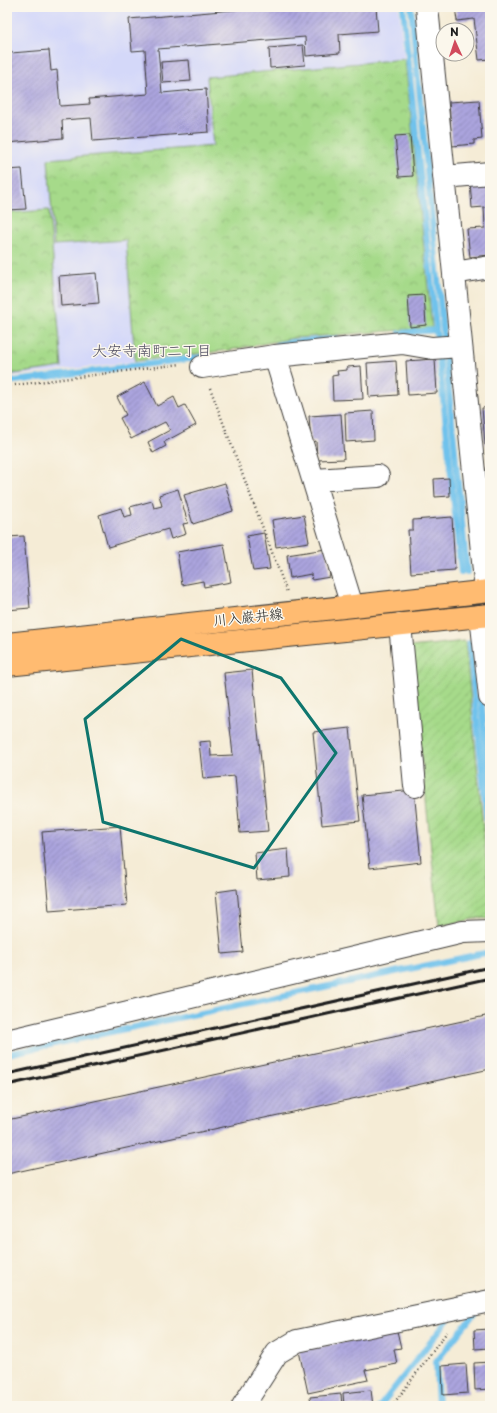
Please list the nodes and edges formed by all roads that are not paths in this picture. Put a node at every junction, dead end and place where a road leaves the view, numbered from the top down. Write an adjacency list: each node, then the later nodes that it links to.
1 (427, 7): 3 (street)
2 (490, 172): 3 (street)
3 (444, 177): 5 (street)
4 (490, 267): 5 (street)
5 (454, 273): 6 (street)
6 (449, 347): 7 (street); 11 (street)
7 (275, 356): 8 (street); 10 (street)
8 (202, 367)
9 (378, 476): 10 (street)
10 (314, 480): 12 (street)
11 (488, 591): 12 (main road, 川入巌井線)
12 (352, 606): 15 (main road, 川入巌井線)
13 (486, 615): 14 (main road, 川入巌井線); 17 (street)
14 (400, 624): 16 (main road, 川入巌井線); 18 (street)
15 (7, 644)
16 (7, 666)
17 (490, 697)
18 (416, 786)
19 (490, 931): 20 (street)
20 (7, 1041)
21 (490, 1301): 22 (street)
22 (243, 1406)

